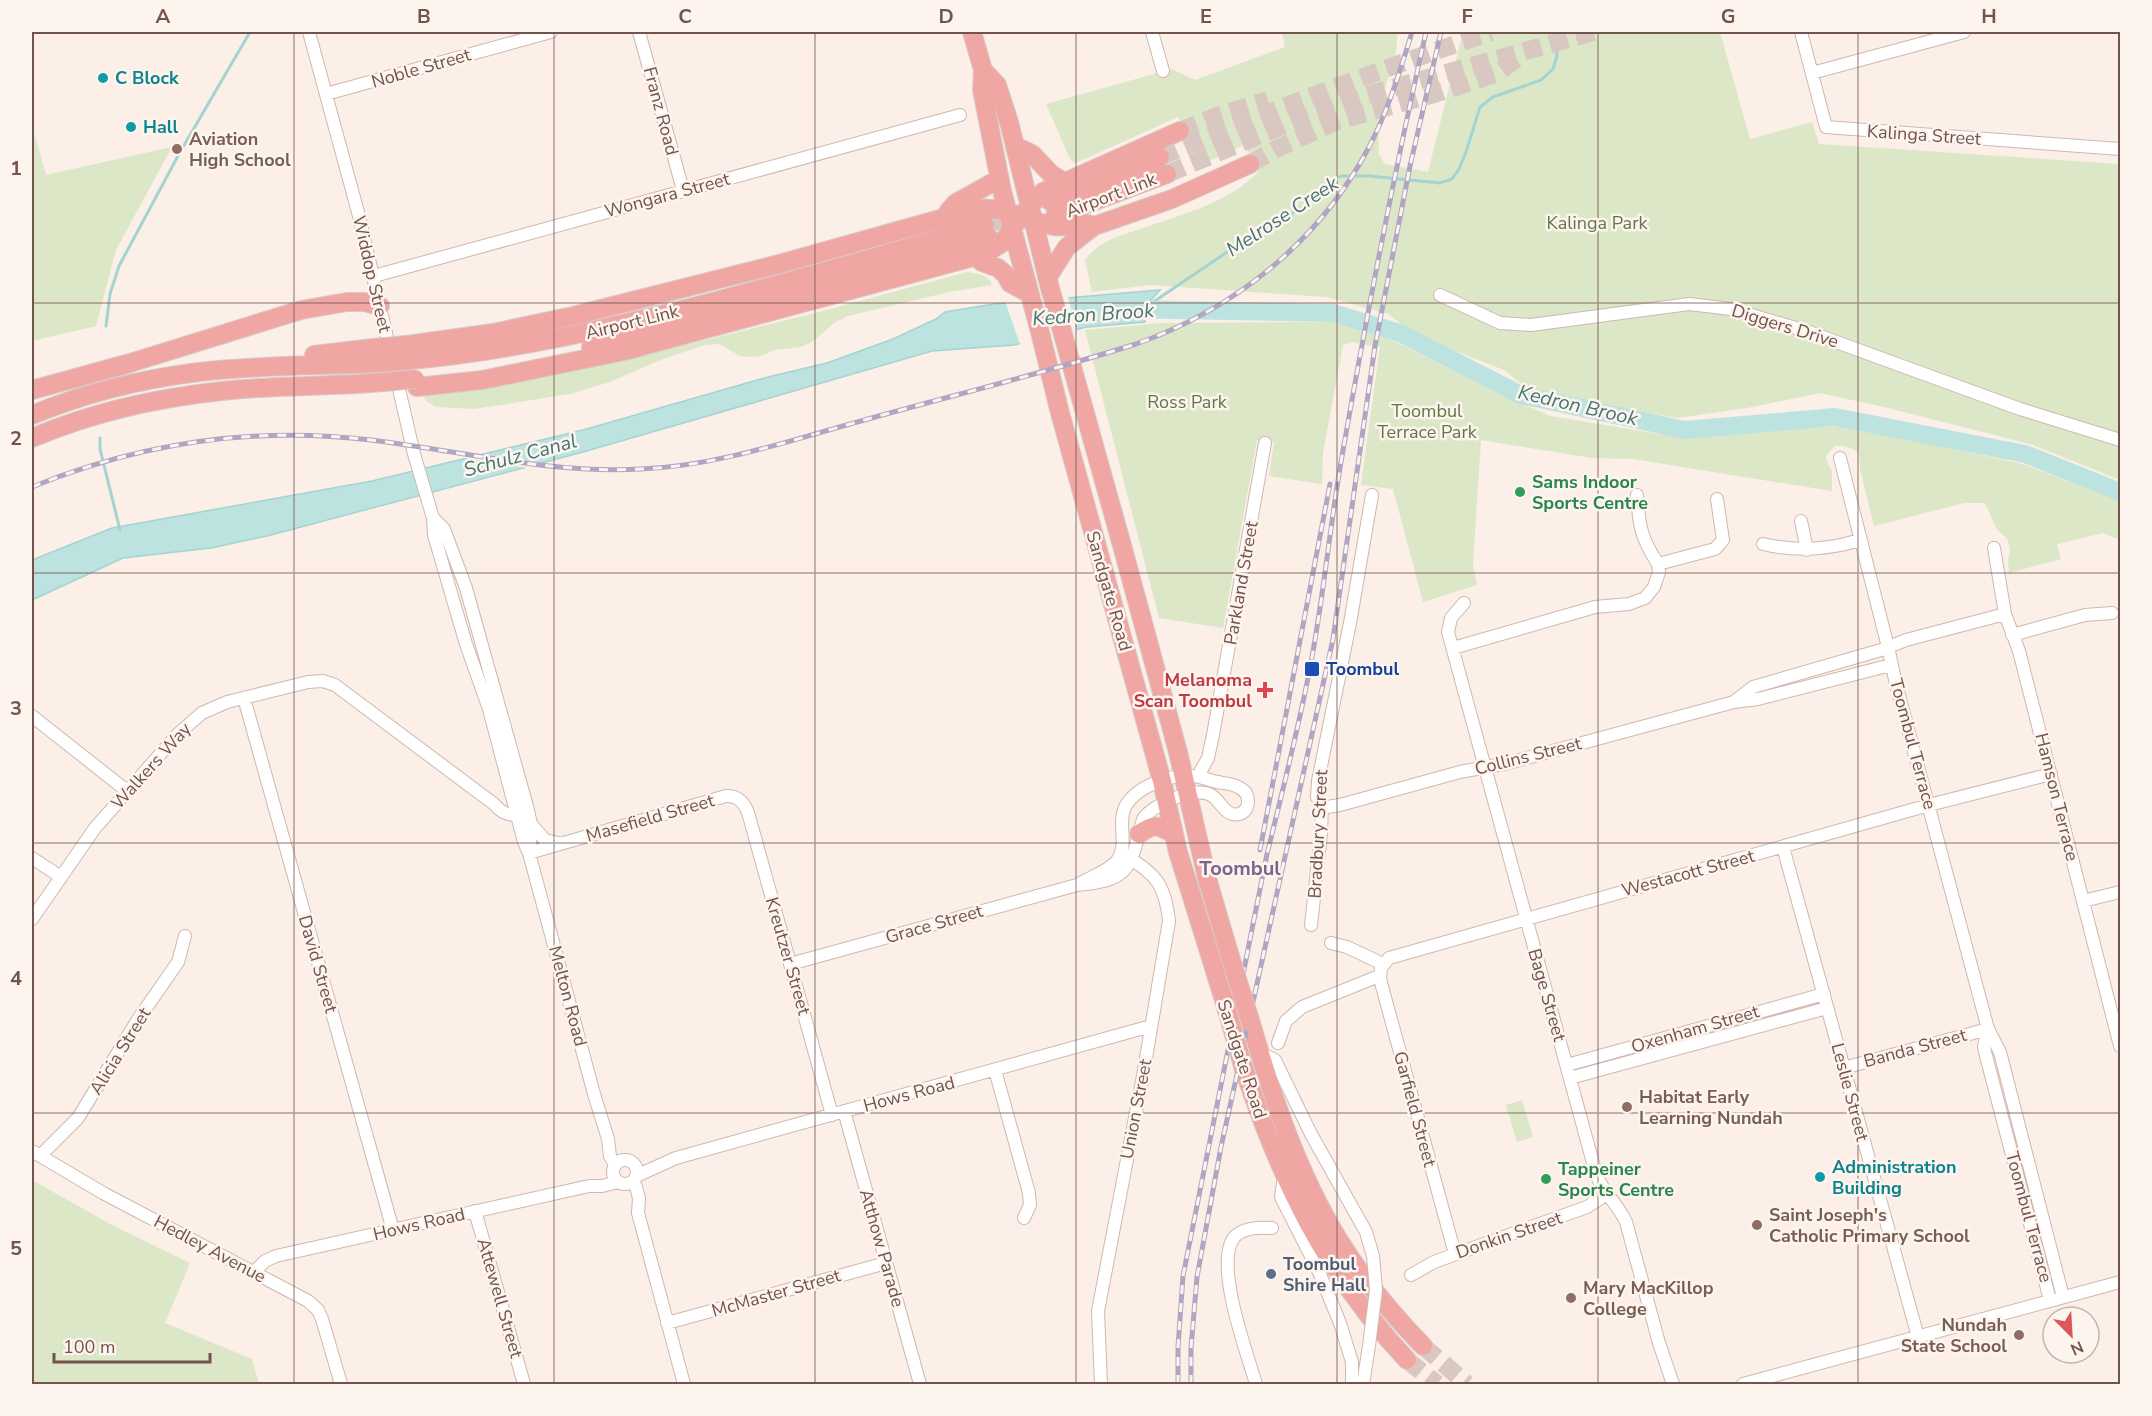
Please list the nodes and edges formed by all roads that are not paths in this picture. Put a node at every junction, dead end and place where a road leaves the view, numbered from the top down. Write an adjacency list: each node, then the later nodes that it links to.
1 (309, 32): 11 (street, Widdop Street)
2 (551, 32): 11 (street, Noble Street)
3 (639, 32): 21 (street, Franz Road)
4 (972, 32): 8 (highway, Sandgate Road)
5 (1152, 32): 9 (street)
6 (1801, 32): 10 (street, Kalinga Street)
7 (1964, 32): 10 (street)
8 (983, 70): 14 (highway, Sandgate Road); 19 (highway, Sandgate Road)
9 (1163, 71)
10 (1812, 73): 15 (street, Kalinga Street)
11 (326, 94): 26 (street, Widdop Street)
12 (960, 115): 21 (street, Wongara Street)
13 (1179, 131): 20 (highway)
14 (1015, 146): 20 (highway); 22 (highway, Sandgate Road)
15 (2121, 149)
16 (1160, 157): 18 (highway, Airport Link)
17 (1250, 164): 24 (highway)
18 (1167, 174)
19 (999, 179): 22 (highway, Sandgate Road); 23 (highway)
20 (1064, 182): 22 (highway)
21 (683, 190): 26 (street, Wongara Street)
22 (1020, 217): 23 (highway); 24 (highway); 25 (highway); 27 (highway, Sandgate Road); 28 (highway, Sandgate Road)
23 (942, 218): 31 (highway)
24 (1094, 226): 27 (highway)
25 (976, 257): 28 (highway); 32 (highway)
26 (374, 276): 30 (street, Widdop Street)
27 (1048, 283): 62 (highway, Sandgate Road)
28 (1030, 294): 63 (highway, Sandgate Road)
29 (1440, 295): 36 (street, Diggers Drive)
30 (380, 306): 33 (highway); 42 (street, Widdop Street)
31 (409, 352): 32 (highway, Airport Link); 34 (highway, Airport Link, bridge)
32 (416, 383): 35 (highway)
33 (32, 390)
34 (32, 414)
35 (32, 438)
36 (2121, 440)
37 (1265, 443): 59 (street, Parkland Street)
38 (1840, 458): 44 (street, Toombul Terrace)
39 (1372, 495): 71 (street, Bradbury Street)
40 (1637, 495): 48 (street)
41 (1718, 500): 48 (street)
42 (433, 518): 68 (street, Widdop Street); 73 (street, Widdop Street)
43 (1801, 521): 47 (street)
44 (1860, 540): 47 (street); 53 (street, Toombul Terrace)
45 (1763, 544): 47 (street)
46 (1994, 548): 51 (street, Hamson Terrace)
47 (1806, 550)
48 (1658, 564): 54 (street)
49 (1464, 603): 54 (street, Bage Street)
50 (2112, 612): 52 (street)
51 (2005, 614): 52 (street, Hamson Terrace); 53 (street, Collins Street)
52 (2012, 635): 61 (street, Hamson Terrace)
53 (1888, 647): 55 (street, Toombul Terrace); 57 (street, Collins Street)
54 (1453, 648): 60 (street, Bage Street)
55 (1892, 665): 57 (street, Collins Street); 72 (street, Toombul Terrace)
56 (244, 698): 65 (street, Walkers Way); 70 (street, Walkers Way); 112 (street, David Street)
57 (1734, 702): 60 (street, Collins Street)
58 (32, 716): 65 (street)
59 (1208, 758): 62 (street, Parkland Street); 64 (street, Parkland Street)
60 (1485, 767): 71 (street, Collins Street); 85 (street, Bage Street)
61 (2051, 774): 72 (street, Westacott Street); 84 (street, Hamson Terrace)
62 (1191, 776): 63 (street); 64 (street); 66 (highway, Sandgate Road)
63 (1162, 781): 69 (highway, Sandgate Road); 80 (street)
64 (1213, 781): 66 (street)
65 (127, 791): 82 (street, Walkers Way)
66 (1188, 795): 69 (street); 99 (highway, Sandgate Road, bridge)
67 (740, 800): 77 (street, Masefield Street); 90 (street, Kreutzer Street)
68 (513, 801): 70 (street); 73 (street, Widdop Street)
69 (1167, 801): 75 (street); 76 (highway, Sandgate Road)
70 (494, 804): 73 (street, Walkers Way)
71 (1322, 805): 87 (street, Bradbury Street)
72 (1929, 805): 78 (street, Westacott Street); 96 (street, Toombul Terrace)
73 (523, 812): 74 (street, Melton Road); 79 (street, Melton Road)
74 (531, 824): 77 (street); 79 (street, Melton Road)
75 (1139, 834): 76 (highway); 80 (street)
76 (1173, 834): 107 (highway, Sandgate Road, bridge)
77 (559, 843): 79 (street, Masefield Street)
78 (1783, 847): 85 (street, Westacott Street); 93 (street, Leslie Street)
79 (529, 853): 106 (street, Melton Road)
80 (1126, 857): 90 (street, Grace Street); 95 (street, Union Street)
81 (32, 858): 82 (street)
82 (61, 877): 86 (street, Walkers Way)
83 (2121, 892): 84 (street)
84 (2083, 901): 98 (street, Hamson Terrace)
85 (1526, 918): 91 (street, Westacott Street); 100 (street, Bage Street)
86 (32, 919)
87 (1311, 925)
88 (185, 936): 105 (street, Alicia Street)
89 (1330, 943): 91 (street)
90 (790, 964): 104 (street, Kreutzer Street)
91 (1383, 964): 92 (street)
92 (1379, 976): 97 (street); 113 (street, Garfield Street)
93 (1824, 994): 94 (street, Leslie Street); 100 (street, Oxenham Street)
94 (1827, 1008): 101 (street, Leslie Street); 103 (street, Oxenham Street)
95 (1152, 1026): 102 (street, Hows Road); 127 (street, Union Street)
96 (1988, 1029): 101 (street, Banda Street); 118 (street, Toombul Terrace)
97 (1278, 1043)
98 (2121, 1046)
99 (1260, 1053): 121 (highway, Sandgate Road); 130 (street, Sandgate Road, bridge)
100 (1567, 1065): 103 (street, Bage Street)
101 (1844, 1069): 120 (street, Leslie Street)
102 (995, 1070): 104 (street, Hows Road); 110 (street)
103 (1570, 1078): 108 (street, Bage Street)
104 (838, 1113): 106 (street, Hows Road); 114 (street, Atthow Parade)
105 (36, 1154): 115 (street, Hedley Avenue)
106 (624, 1173): 109 (street, Hows Road); 119 (street, Melton Road)
107 (1284, 1175): 122 (highway, Sandgate Road); 129 (street, Sandgate Road)
108 (1607, 1194): 113 (street, Donkin Street); 131 (street, Bage Street)
109 (476, 1211): 112 (street, Hows Road); 124 (street, Attewell Street)
110 (1024, 1218)
111 (1272, 1228): 128 (street)
112 (393, 1230): 115 (street, Hows Road)
113 (1455, 1254): 116 (street, Donkin Street)
114 (886, 1263): 119 (street, McMaster Street); 126 (street, Atthow Parade)
115 (254, 1272): 123 (street, Hedley Avenue)
116 (1411, 1275)
117 (2121, 1282): 118 (street)
118 (2057, 1298): 120 (street)
119 (667, 1323): 125 (street, Melton Road)
120 (1918, 1337): 132 (street)
121 (1423, 1346)
122 (1407, 1360)
123 (340, 1384)
124 (524, 1384)
125 (684, 1384)
126 (920, 1384)
127 (1101, 1384)
128 (1256, 1384)
129 (1352, 1384)
130 (1363, 1384)
131 (1673, 1384)
132 (1743, 1384)

